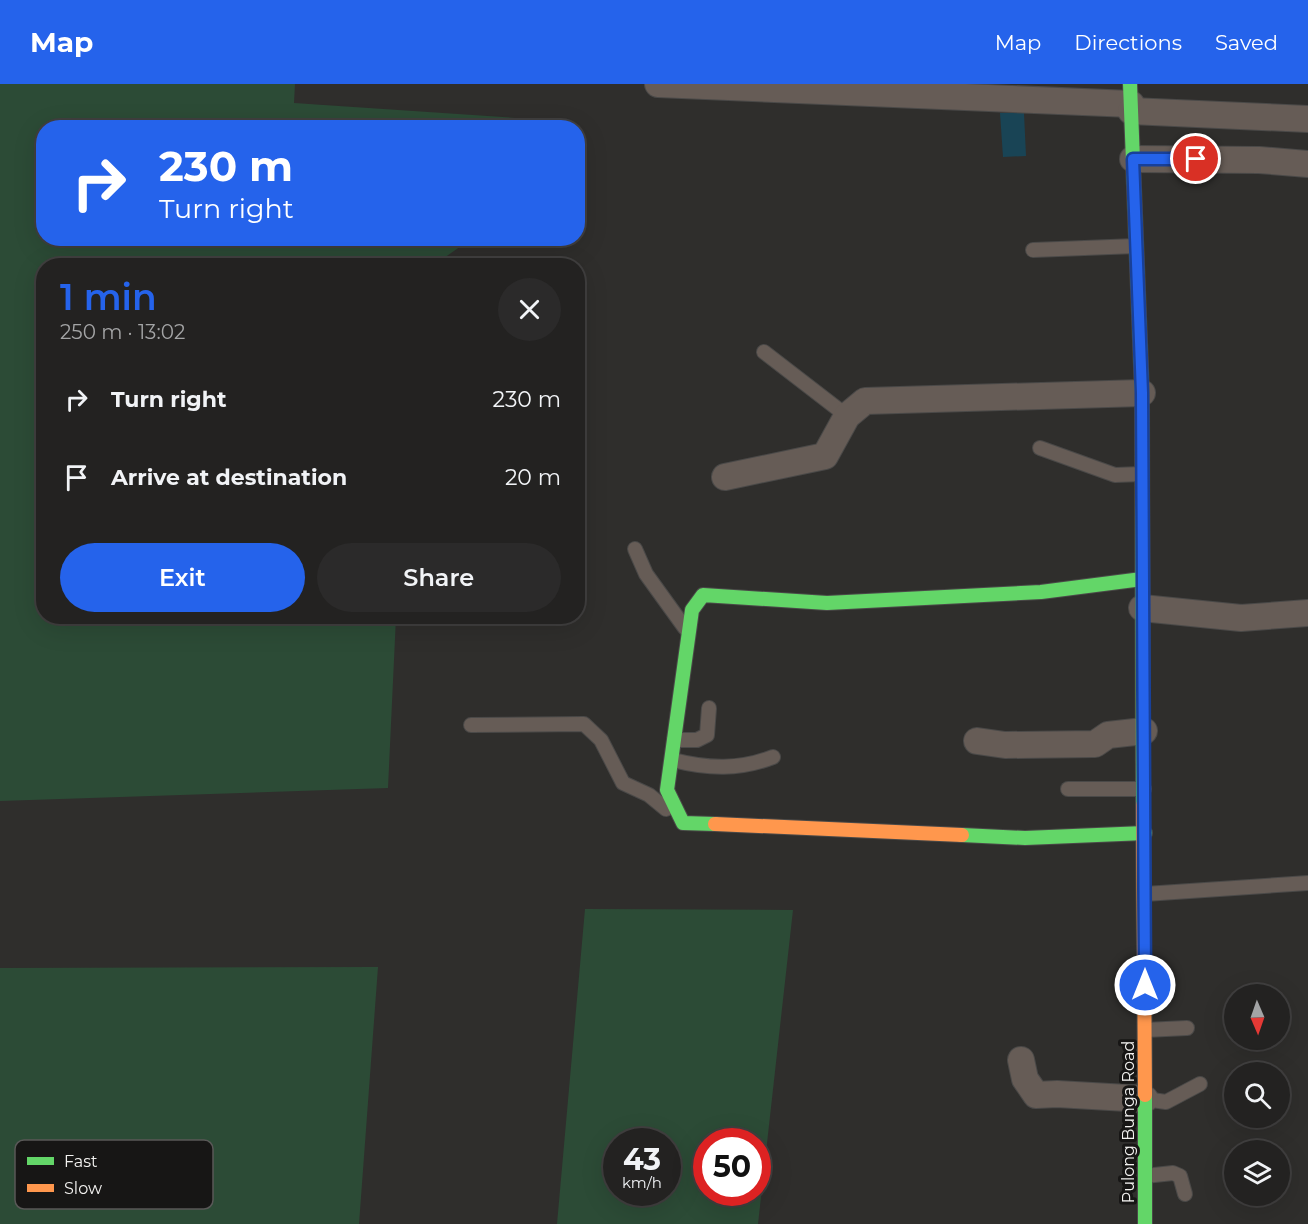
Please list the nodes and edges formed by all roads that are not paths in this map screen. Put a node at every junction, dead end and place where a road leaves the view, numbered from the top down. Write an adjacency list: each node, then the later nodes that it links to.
1 (658, 84): 2 (street)
2 (665, 84): 3 (street)
3 (1131, 100): 4 (street); 5 (main road, Pulong Bunga Road)
4 (1308, 119)
5 (1133, 159): 6 (street); 7 (main road, Pulong Bunga Road)
6 (1308, 164)
7 (1136, 246): 8 (lane); 10 (main road, Pulong Bunga Road)
8 (1033, 250)
9 (764, 352): 11 (lane)
10 (1142, 393): 11 (street); 13 (main road, Pulong Bunga Road)
11 (847, 416): 14 (street)
12 (1041, 448): 13 (lane)
13 (1142, 474): 16 (main road, Pulong Bunga Road)
14 (725, 477)
15 (635, 549): 19 (lane)
16 (1142, 579): 17 (main road, Pulong Bunga Road); 19 (main road)
17 (1142, 608): 18 (street); 22 (main road, Pulong Bunga Road)
18 (1308, 613)
19 (689, 633): 23 (main road)
20 (709, 708): 23 (lane)
21 (471, 725): 29 (lane)
22 (1144, 731): 24 (street); 28 (main road, Pulong Bunga Road)
23 (674, 740): 26 (main road)
24 (977, 741)
25 (773, 757): 26 (lane)
26 (673, 760): 29 (main road)
27 (1068, 789): 28 (lane)
28 (1144, 789): 30 (main road, Pulong Bunga Road)
29 (683, 823): 30 (main road)
30 (1145, 832): 32 (main road, Pulong Bunga Road)
31 (1308, 883): 32 (lane)
32 (1145, 894): 34 (main road, Pulong Bunga Road)
33 (1187, 1028): 34 (lane)
34 (1145, 1030): 37 (main road, Pulong Bunga Road)
35 (1021, 1060): 37 (street)
36 (1200, 1084): 37 (lane)
37 (1145, 1099): 38 (main road, Pulong Bunga Road)
38 (1145, 1176): 39 (lane); 40 (main road, Pulong Bunga Road)
39 (1185, 1194)
40 (1145, 1224)

